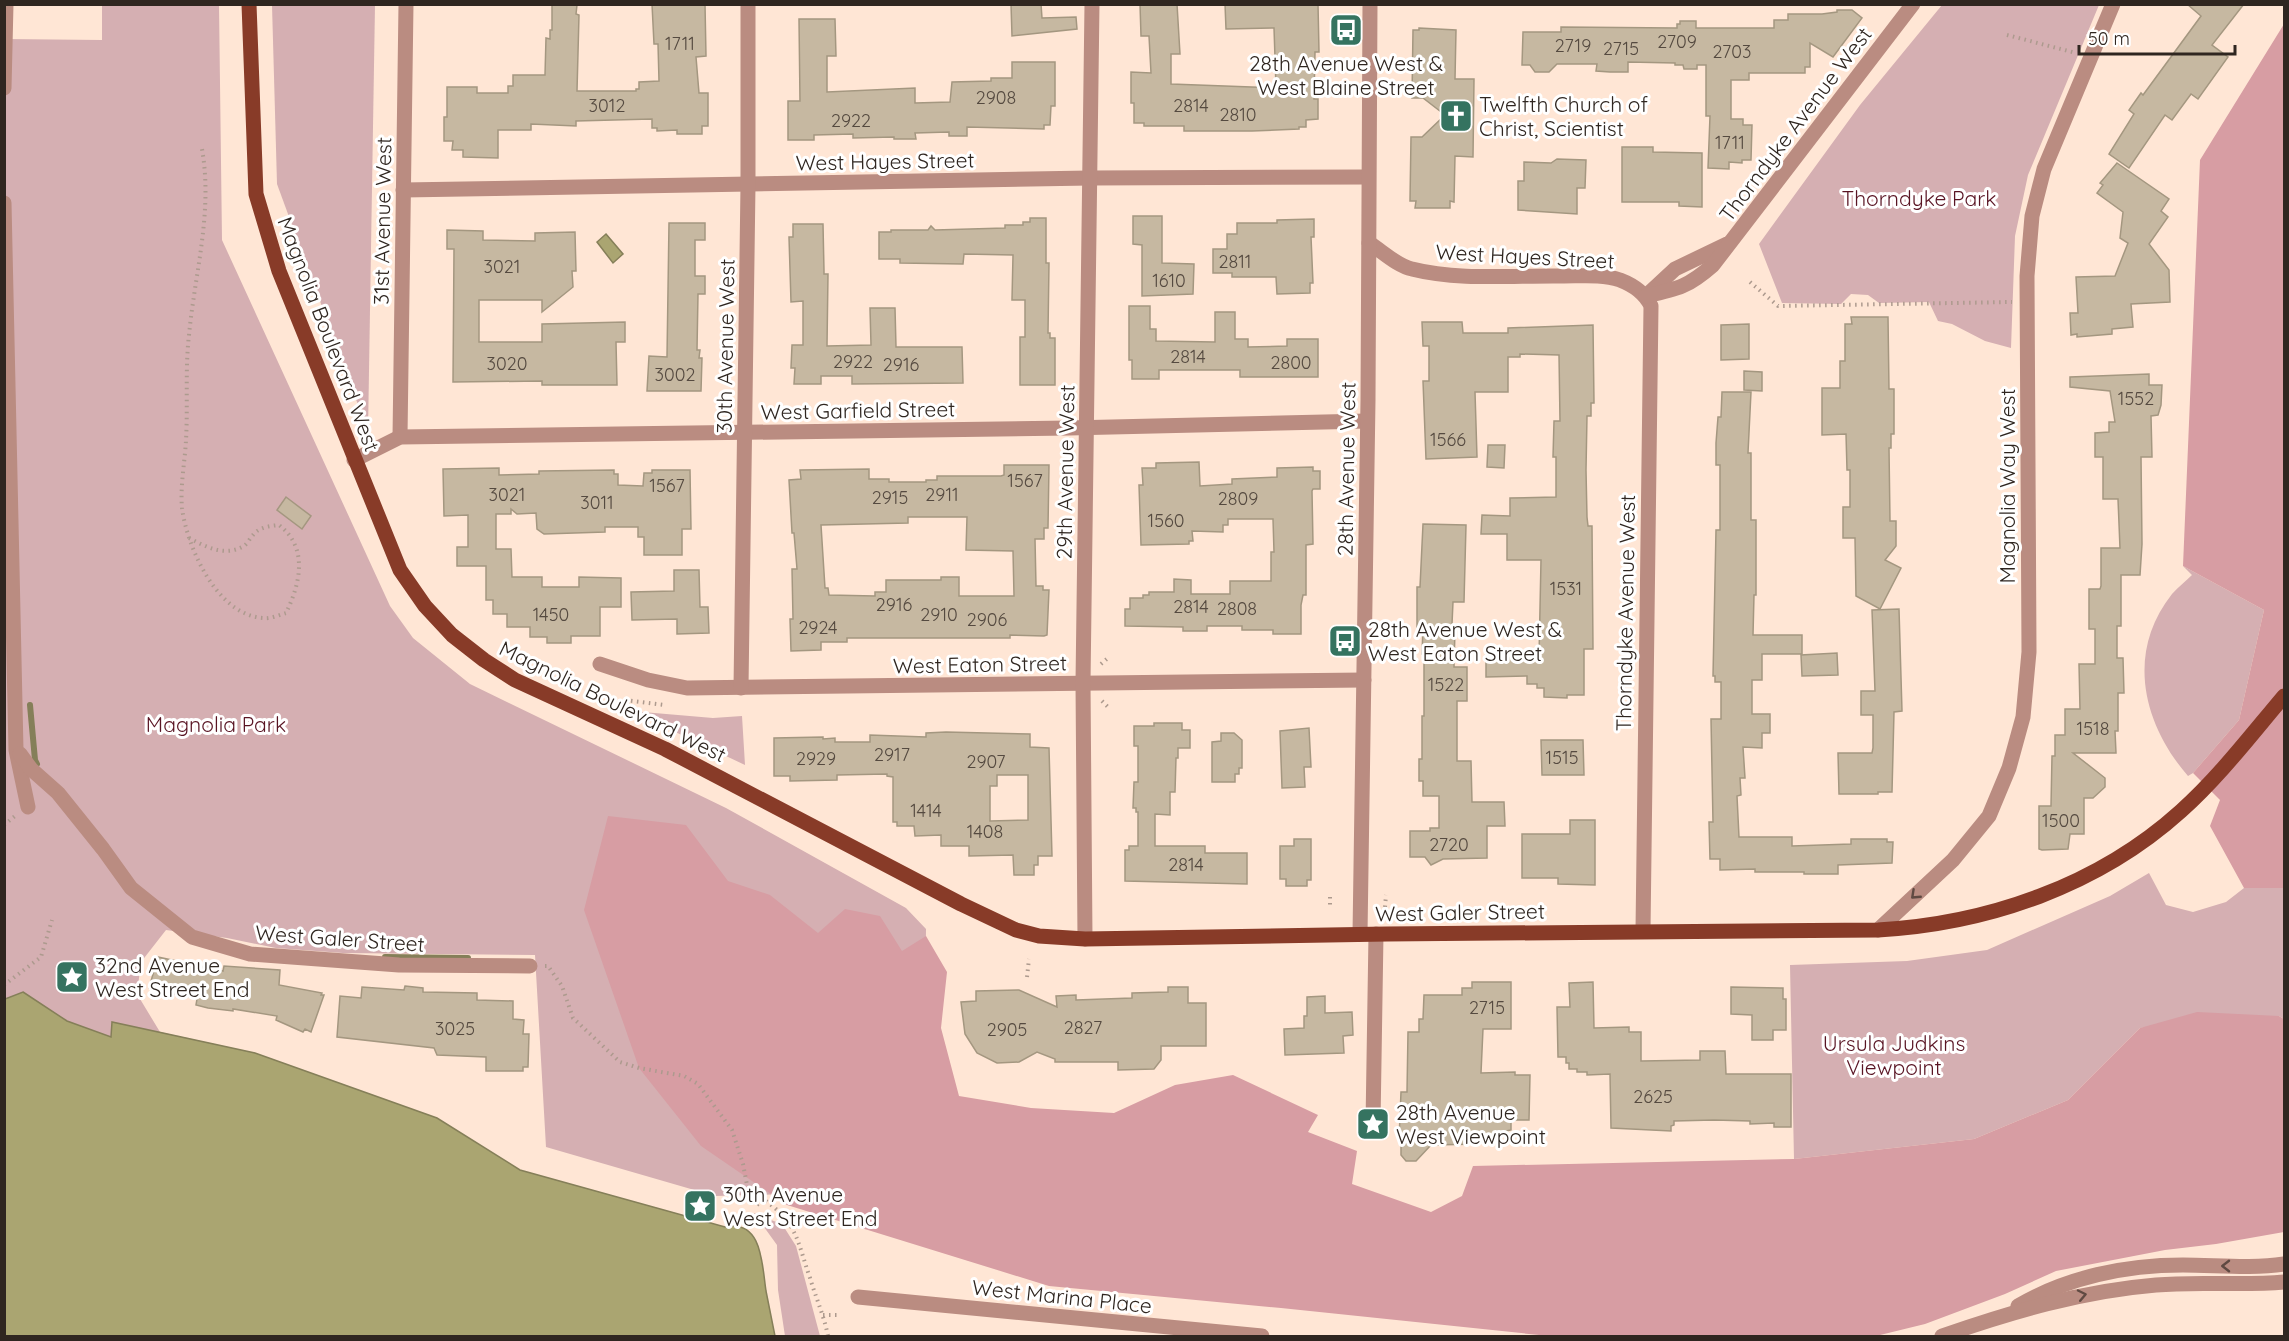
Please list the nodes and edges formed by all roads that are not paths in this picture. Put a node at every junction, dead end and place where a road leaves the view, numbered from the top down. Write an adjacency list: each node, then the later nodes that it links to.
1 (6, 4): 9 (street)
2 (249, 4): 21 (main road, Magnolia Boulevard West)
3 (406, 4): 13 (street, 31st Avenue West)
4 (748, 4): 12 (street, 30th Avenue West)
5 (1092, 4): 11 (street, 29th Avenue West)
6 (1370, 4): 10 (street, 28th Avenue West)
7 (1913, 4): 16 (street, Thorndyke Avenue West)
8 (2114, 4): 29 (street, Magnolia Way West, one-way to 29)
9 (4, 88)
10 (1368, 177): 11 (street, West Hayes Street); 15 (street, 28th Avenue West)
11 (1090, 178): 12 (street, West Hayes Street); 18 (street, 29th Avenue West)
12 (748, 185): 13 (street, West Hayes Street); 19 (street, 30th Avenue West)
13 (403, 190): 20 (street, 31st Avenue West)
14 (4, 203): 27 (street)
15 (1369, 243): 16 (street, West Hayes Street); 17 (street, 28th Avenue West)
16 (1646, 296): 30 (street, Thorndyke Avenue West)
17 (1367, 421): 18 (street, West Garfield Street); 23 (street, 28th Avenue West)
18 (1087, 428): 19 (street, West Garfield Street); 24 (street, 29th Avenue West)
19 (745, 433): 20 (street, West Garfield Street); 25 (street, 30th Avenue West)
20 (400, 437): 21 (street, West Garfield Street)
21 (354, 460): 32 (main road, Magnolia Boulevard West)
22 (600, 664): 25 (street, West Eaton Street)
23 (1364, 680): 24 (street, West Eaton Street); 31 (street, 28th Avenue West)
24 (1083, 683): 25 (street, West Eaton Street); 33 (street, 29th Avenue West)
25 (741, 688)
26 (2284, 696): 29 (main road)
27 (16, 750): 28 (street); 34 (street, West Galer Street)
28 (28, 807)
29 (1878, 930): 30 (main road, West Galer Street)
30 (1642, 931): 31 (main road, West Galer Street)
31 (1368, 934): 33 (main road, West Galer Street); 35 (street, 28th Avenue West)
32 (1043, 936): 33 (main road, West Galer Street)
33 (1084, 939)
34 (530, 966)
35 (1373, 1124)
36 (2284, 1264): 39 (street, one-way to 39)
37 (2284, 1282): 39 (street, one-way to 37)
38 (858, 1297): 40 (street, West Marina Place)
39 (2005, 1314): 41 (street)
40 (1262, 1336)
41 (1942, 1336)

